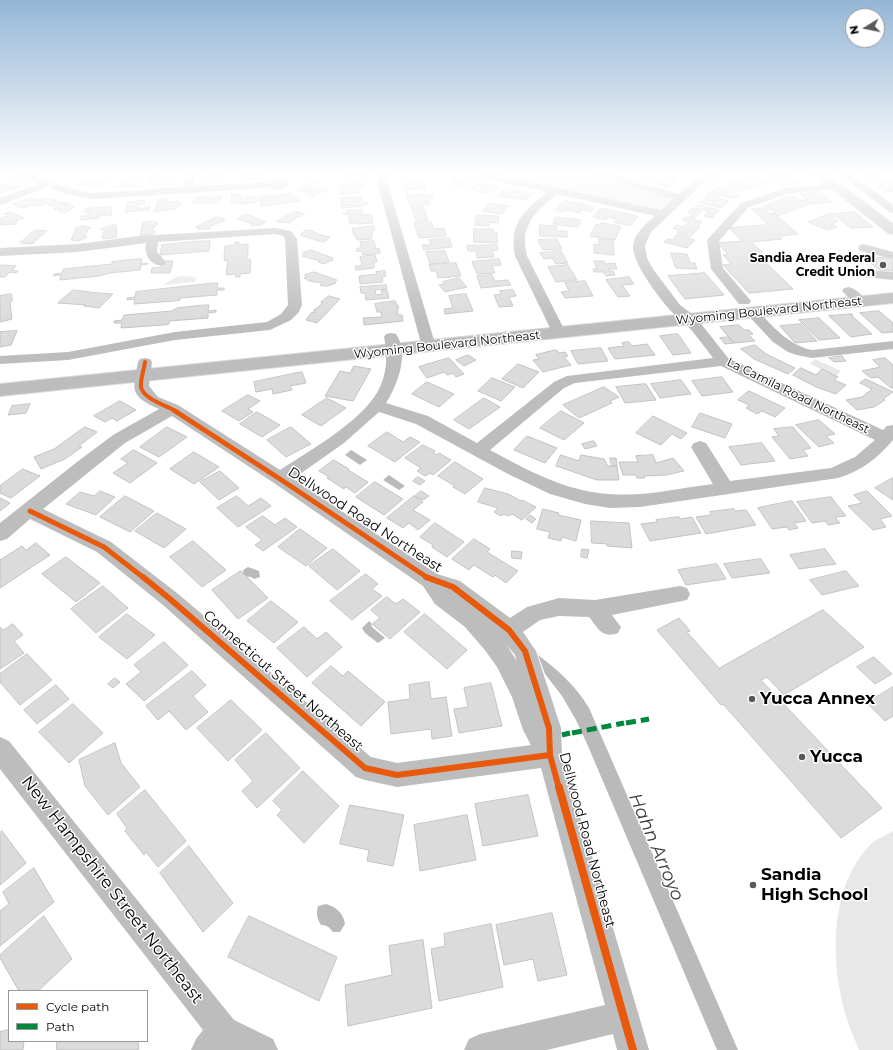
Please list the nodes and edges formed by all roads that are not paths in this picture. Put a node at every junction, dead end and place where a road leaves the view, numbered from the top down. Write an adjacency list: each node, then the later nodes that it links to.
1 (395, 223): 22 (street)
2 (522, 223): 20 (street)
3 (653, 223): 18 (street, La Camila Road Northeast)
4 (729, 223): 17 (street)
5 (884, 223): 6 (main road)
6 (893, 230)
7 (153, 239): 9 (street); 11 (street); 21 (street)
8 (866, 245): 10 (street)
9 (0, 252)
10 (893, 252)
11 (160, 262)
12 (868, 274): 13 (street)
13 (893, 276)
14 (893, 286): 15 (main road, Wyoming Boulevard Northeast)
15 (855, 296): 16 (main road, Wyoming Boulevard Northeast); 17 (main road, Wyoming Boulevard Northeast)
16 (893, 298)
17 (748, 306): 18 (main road, Wyoming Boulevard Northeast); 19 (main road, Wyoming Boulevard Northeast); 24 (street)
18 (675, 308): 19 (street, La Camila Road Northeast); 20 (main road, Wyoming Boulevard Northeast)
19 (690, 318): 20 (main road, Wyoming Boulevard Northeast); 26 (street, La Camila Road Northeast)
20 (556, 326): 22 (main road, Wyoming Boulevard Northeast)
21 (158, 339): 25 (street); 27 (street, Dellwood Road Northeast)
22 (428, 340): 23 (main road, Wyoming Boulevard Northeast)
23 (392, 344): 27 (main road, Wyoming Boulevard Northeast); 30 (street)
24 (893, 345)
25 (0, 360)
26 (723, 361): 32 (street, La Camila Road Northeast); 34 (street)
27 (147, 367): 28 (main road, Wyoming Boulevard Northeast); 29 (main road, Wyoming Boulevard Northeast); 31 (street, Dellwood Road Northeast)
28 (0, 377)
29 (0, 390)
30 (376, 406): 34 (street); 35 (street)
31 (172, 409): 35 (street, Dellwood Road Northeast); 37 (street)
32 (889, 434): 36 (street)
33 (700, 447): 36 (street)
34 (479, 450): 36 (street)
35 (280, 479): 42 (street, Dellwood Road Northeast)
36 (725, 488)
37 (30, 511): 38 (street); 44 (street, Connecticut Street Northeast)
38 (0, 534)
39 (680, 594): 40 (street)
40 (595, 608): 41 (street); 42 (street)
41 (610, 627)
42 (501, 636): 44 (street, Dellwood Road Northeast)
43 (0, 749): 46 (street, New Hampshire Street Northeast)
44 (550, 754): 45 (street, Dellwood Road Northeast)
45 (623, 1016): 48 (street); 49 (street, Dellwood Road Northeast)
46 (215, 1041): 47 (street)
47 (262, 1050)
48 (480, 1050)
49 (633, 1050)

